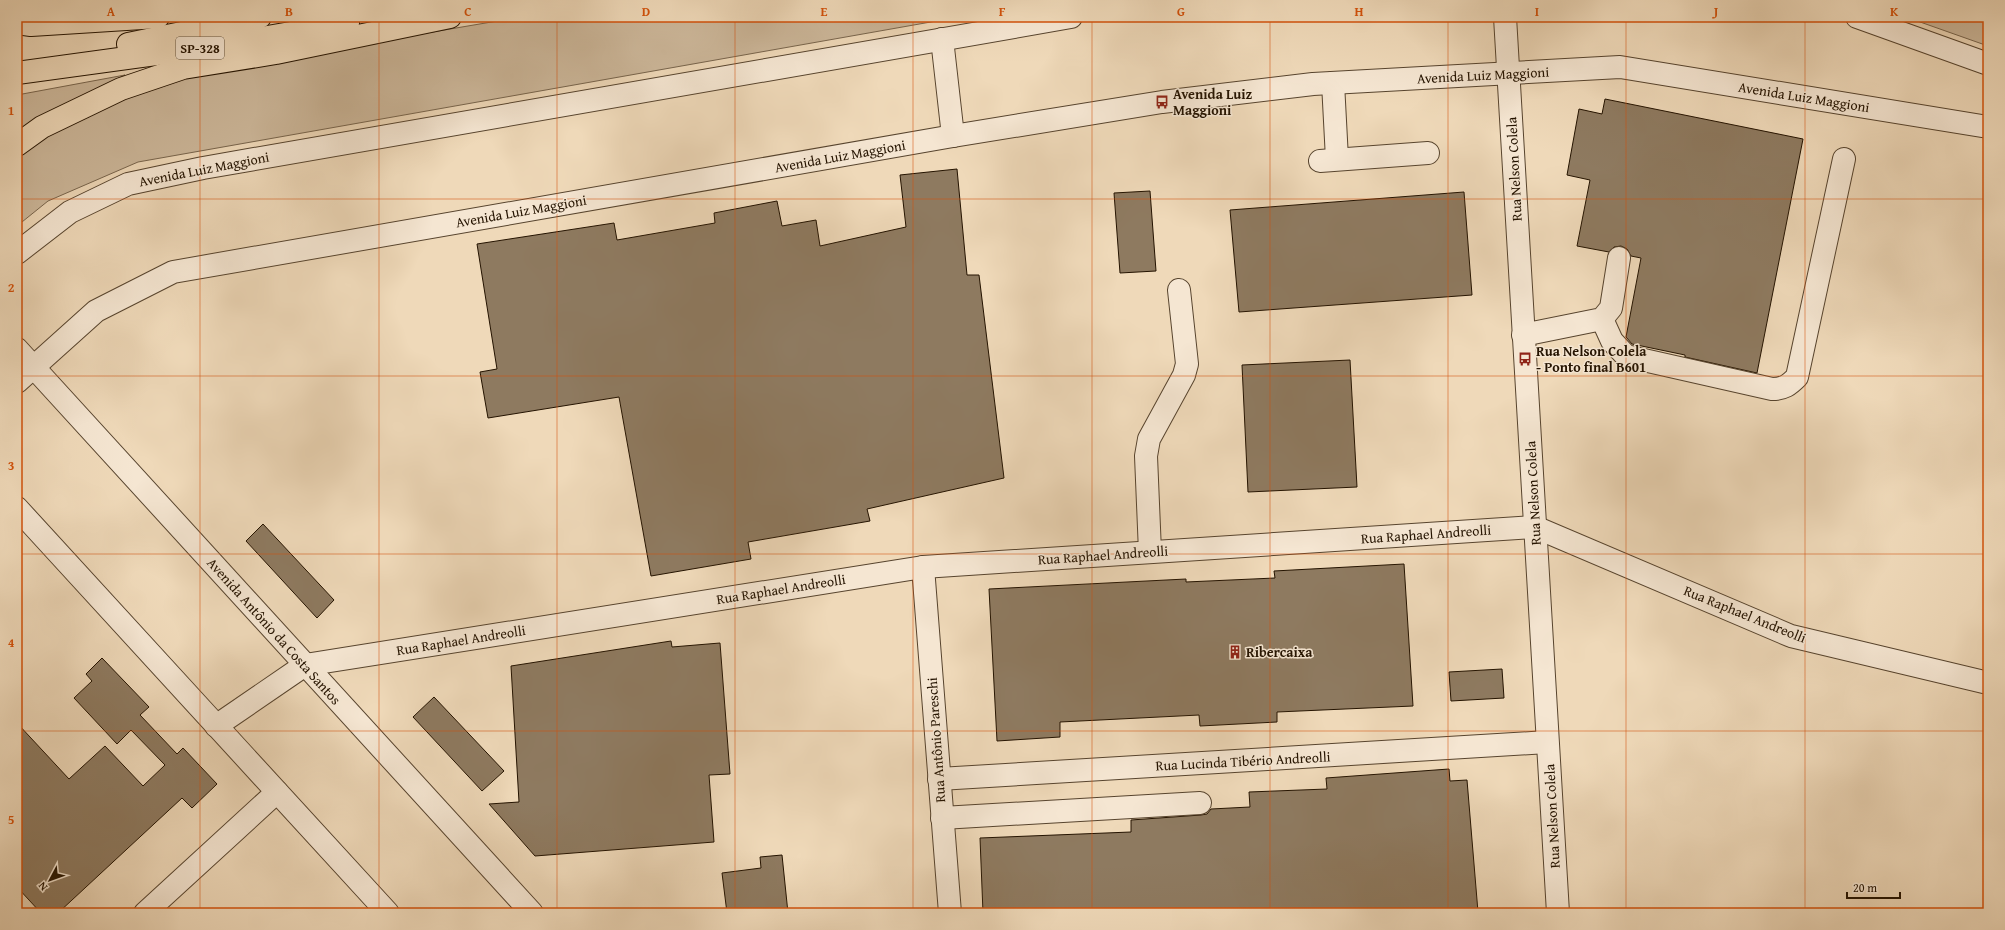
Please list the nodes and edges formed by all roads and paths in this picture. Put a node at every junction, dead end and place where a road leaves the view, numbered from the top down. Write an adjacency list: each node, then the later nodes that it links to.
1 (158, 17): 8 (highway)
2 (260, 17): 11 (highway, SP-328)
3 (382, 17): 12 (highway, SP-328)
4 (450, 17): 17 (highway)
5 (1071, 17): 9 (street, Avenida Luiz Maggioni)
6 (1505, 17): 13 (street, Rua Nelson Colela)
7 (1857, 17): 10 (street)
8 (17, 23)
9 (942, 39): 16 (street); 20 (street, Avenida Luiz Maggioni)
10 (1988, 64)
11 (17, 67)
12 (17, 73)
13 (1508, 73): 14 (street, Avenida Luiz Maggioni); 15 (street, Avenida Luiz Maggioni); 24 (street, Rua Nelson Colela)
14 (1333, 83): 16 (street, Avenida Luiz Maggioni); 18 (street)
15 (1988, 127)
16 (953, 136): 26 (street, Avenida Luiz Maggioni)
17 (17, 145)
18 (1428, 153)
19 (1844, 159): 23 (street)
20 (17, 253)
21 (1619, 258): 23 (street)
22 (1179, 290): 30 (street)
23 (1602, 319): 24 (street)
24 (1523, 335): 29 (street, Rua Nelson Colela)
25 (17, 349): 26 (street, Avenida Antônio da Costa Santos)
26 (34, 368): 27 (street, Avenida Luiz Maggioni); 32 (street, Avenida Antônio da Costa Santos)
27 (17, 382)
28 (17, 508): 34 (street)
29 (1535, 527): 30 (street, Rua Raphael Andreolli); 33 (street, Rua Raphael Andreolli); 35 (street, Rua Nelson Colela)
30 (1150, 552): 31 (street, Rua Raphael Andreolli)
31 (923, 567): 32 (street, Rua Raphael Andreolli); 36 (street, Rua Antônio Pareschi)
32 (305, 665): 34 (street, Rua Raphael Andreolli); 42 (street, Avenida Antônio da Costa Santos)
33 (1988, 683)
34 (216, 726): 37 (street)
35 (1547, 742): 36 (street, Rua Lucinda Tibério Andreolli); 44 (street, Rua Nelson Colela)
36 (939, 779): 39 (street, Rua Antônio Pareschi)
37 (277, 792): 40 (street); 41 (street)
38 (1200, 803): 39 (street)
39 (942, 818): 43 (street, Rua Antônio Pareschi)
40 (145, 913)
41 (388, 913)
42 (532, 913)
43 (950, 913)
44 (1558, 913)

